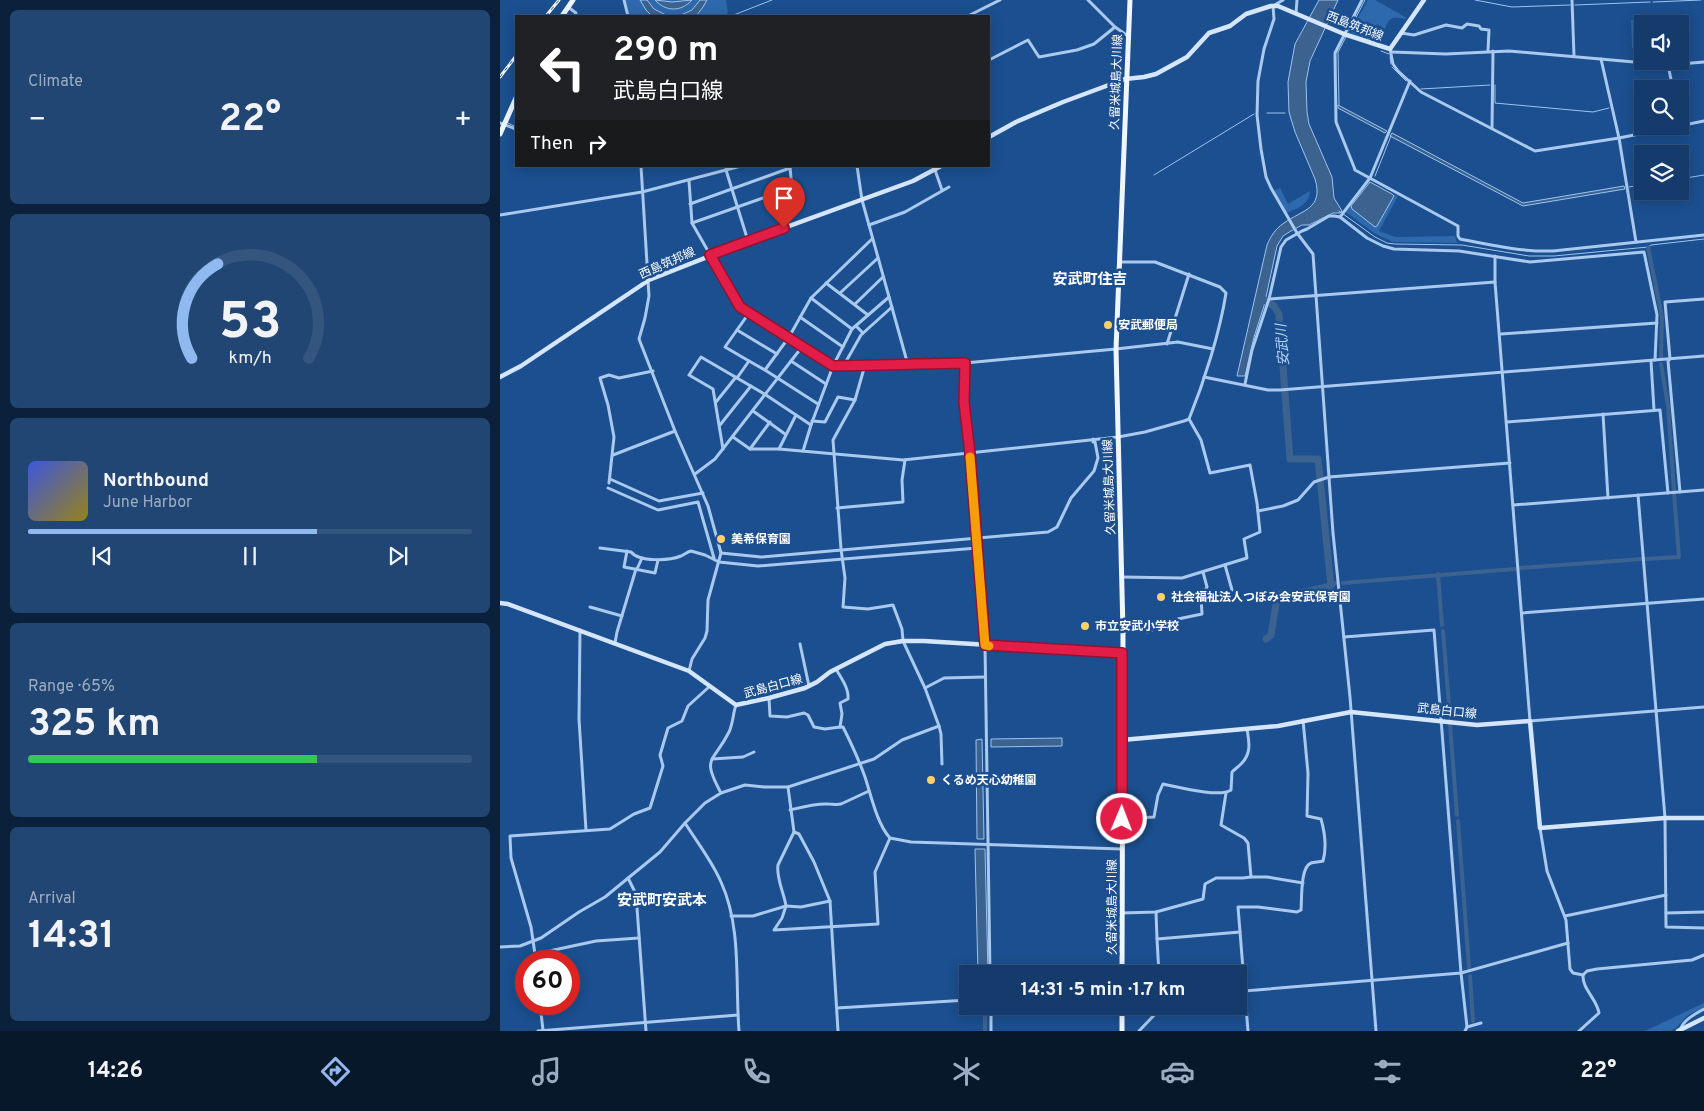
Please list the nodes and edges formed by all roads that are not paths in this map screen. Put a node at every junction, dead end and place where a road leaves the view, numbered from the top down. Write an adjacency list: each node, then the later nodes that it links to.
1 (573, 0): 13 (main road)
2 (624, 0): 17 (street)
3 (1000, 0): 18 (street)
4 (1088, 0): 19 (street)
5 (1130, 0): 20 (main road, 久留米城島大川線)
6 (1269, 0): 12 (street)
7 (1283, 0): 12 (street)
8 (1298, 0): 14 (street)
9 (1362, 0): 23 (street)
10 (1424, 0): 22 (main road, 西島筑邦線)
11 (1572, 0): 28 (street)
12 (1272, 6): 14 (main road, 西島筑邦線); 34 (main road); 67 (street)
13 (568, 7): 15 (main road); 16 (street)
14 (1296, 13): 23 (main road, 西島筑邦線)
15 (563, 15)
16 (575, 15)
17 (628, 15)
18 (970, 15)
19 (1116, 27): 21 (street); 29 (street)
20 (1129, 28): 21 (street); 24 (main road, 久留米城島大川線)
21 (1120, 32): 24 (street)
22 (1401, 33): 25 (main road, 西島筑邦線); 26 (street)
23 (1344, 34): 25 (main road, 西島筑邦線); 52 (street)
24 (1128, 37): 34 (main road, 久留米城島大川線)
25 (1391, 51): 26 (street); 35 (street)
26 (1488, 51): 27 (street)
27 (1493, 51): 28 (street); 40 (street)
28 (1574, 56): 30 (street)
29 (990, 59)
30 (1601, 59): 31 (street); 45 (street)
31 (1634, 62)
32 (1704, 62): 33 (street)
33 (1689, 63)
34 (1125, 79): 44 (main road); 75 (main road, 久留米城島大川線)
35 (1410, 82): 40 (street); 52 (street)
36 (515, 100): 38 (main road)
37 (1704, 121): 39 (street)
38 (502, 123): 41 (street); 42 (main road)
39 (1689, 125)
40 (1492, 128): 45 (street)
41 (515, 129)
42 (500, 134)
43 (1636, 135): 45 (street)
44 (990, 136)
45 (1619, 138): 71 (street)
46 (641, 167): 58 (street)
47 (790, 167): 55 (street); 56 (street)
48 (857, 167): 59 (street)
49 (940, 167): 51 (main road, 西島筑邦線)
50 (727, 168): 53 (street); 55 (street)
51 (935, 170): 57 (street); 59 (main road, 西島筑邦線)
52 (1370, 178): 63 (street); 71 (street)
53 (689, 181): 58 (street); 60 (street)
54 (949, 187): 57 (street)
55 (733, 188): 60 (street); 61 (street)
56 (791, 188): 61 (street); 66 (street)
57 (942, 190): 65 (street)
58 (642, 192): 62 (street); 78 (street)
59 (862, 200): 65 (street); 66 (main road, 西島筑邦線)
60 (690, 204): 64 (street)
61 (738, 206): 64 (street); 70 (street)
62 (500, 215)
63 (1340, 218): 67 (street); 73 (street)
64 (692, 223): 72 (street)
65 (869, 225): 69 (street)
66 (784, 228): 70 (main road, 西島筑邦線)
67 (1297, 232): 82 (street); 86 (street)
68 (1704, 235): 71 (street)
69 (872, 239): 74 (street); 80 (street)
70 (748, 241): 72 (main road, 西島筑邦線)
71 (1636, 242)
72 (710, 255): 78 (main road, 西島筑邦線); 89 (street)
73 (1495, 256): 79 (street); 92 (street)
74 (878, 258): 77 (street); 81 (street)
75 (1119, 262): 76 (street); 103 (main road, 久留米城島大川線)
76 (1189, 274): 99 (street); 102 (street)
77 (883, 277): 83 (street); 87 (street)
78 (649, 280): 116 (street); 118 (main road, 西島筑邦線)
79 (1495, 282): 82 (street); 97 (street)
80 (826, 283): 81 (street); 84 (street)
81 (840, 293): 87 (street)
82 (1316, 296): 86 (street); 125 (street)
83 (889, 297): 88 (street); 90 (street)
84 (811, 298): 91 (street); 94 (street)
85 (1704, 298): 106 (street)
86 (1269, 299): 123 (street)
87 (854, 304): 90 (street)
88 (892, 308): 96 (street); 113 (street)
89 (748, 314): 95 (street); 98 (street)
90 (868, 316): 93 (street)
91 (800, 317): 98 (street); 101 (street)
92 (1657, 323): 97 (street); 107 (street)
93 (856, 326): 94 (street); 96 (street)
94 (852, 329): 101 (street)
95 (737, 330): 104 (street); 108 (street)
96 (863, 332): 111 (street)
97 (1501, 334): 117 (street)
98 (789, 336): 100 (street); 104 (street)
99 (1167, 344): 102 (street); 103 (street)
100 (802, 346): 109 (street); 114 (street)
101 (843, 347): 114 (street)
102 (1213, 349): 119 (street)
103 (1116, 350): 110 (street); 142 (main road, 久留米城島大川線)
104 (777, 354): 115 (street)
105 (1704, 356): 106 (street)
106 (1670, 359): 107 (street); 157 (street)
107 (1653, 360): 117 (street); 130 (street)
108 (749, 361): 115 (street); 120 (street)
109 (791, 361): 121 (street); 122 (street)
110 (965, 363): 113 (street); 149 (street)
111 (844, 365): 112 (street); 114 (street)
112 (865, 365): 113 (street); 127 (street)
113 (908, 365)
114 (833, 366): 122 (street)
115 (765, 370): 121 (street)
116 (653, 371): 139 (street); 150 (street)
117 (1504, 372): 125 (street); 136 (street)
118 (500, 377)
119 (1204, 377): 123 (street); 134 (street)
120 (736, 378): 124 (street); 128 (street); 128 (street)
121 (778, 379): 126 (street); 129 (street)
122 (826, 384): 129 (street)
123 (1245, 384): 125 (street)
124 (751, 386): 126 (street); 138 (street)
125 (1323, 387): 154 (street)
126 (766, 395): 131 (street); 133 (street)
127 (855, 400): 137 (street); 148 (street)
128 (716, 402): 138 (street)
129 (818, 404): 137 (street)
130 (1654, 410): 132 (street); 159 (street)
131 (753, 411): 135 (street); 141 (street)
132 (1602, 414): 136 (street); 161 (street)
133 (796, 415): 137 (street); 140 (street)
134 (1189, 419): 142 (street); 164 (street)
135 (770, 422): 140 (street); 145 (street)
136 (1507, 422): 152 (street)
137 (811, 423): 147 (street)
138 (720, 425): 144 (street)
139 (675, 431): 150 (street); 153 (street)
140 (785, 434): 146 (street)
141 (733, 436): 144 (street); 145 (street)
142 (1118, 436): 143 (street); 179 (main road, 久留米城島大川線)
143 (1093, 440): 149 (street); 165 (street)
144 (723, 449): 153 (street)
145 (750, 449): 146 (street)
146 (779, 450): 147 (street)
147 (803, 452): 148 (street)
148 (833, 454): 151 (street); 163 (street)
149 (970, 454): 151 (street); 165 (street)
150 (613, 455): 158 (street)
151 (905, 460): 163 (street)
152 (1510, 463): 154 (street); 162 (street)
153 (695, 474): 158 (street)
154 (1328, 478): 164 (street); 189 (street)
155 (608, 488): 173 (street)
156 (1704, 490): 157 (street)
157 (1680, 492): 159 (street)
158 (703, 493): 170 (street)
159 (1668, 493): 160 (street)
160 (1638, 495): 161 (street); 183 (street)
161 (1608, 498): 162 (street)
162 (1513, 505): 185 (street)
163 (838, 508): 168 (street)
164 (1258, 511): 176 (street)
165 (976, 539): 167 (street); 168 (street)
166 (600, 548): 169 (street)
167 (977, 548): 172 (street); 193 (street)
168 (841, 549): 170 (street); 172 (street)
169 (627, 551): 171 (street); 177 (street)
170 (721, 553): 175 (street)
171 (642, 558): 174 (street); 177 (street)
172 (842, 558): 175 (street); 190 (street)
173 (714, 559): 174 (street); 175 (street)
174 (658, 560): 177 (street)
175 (719, 562): 196 (street)
176 (1225, 565): 178 (street); 180 (street)
177 (637, 569): 186 (street)
178 (1203, 572): 179 (street); 188 (street)
179 (1122, 577): 194 (main road, 久留米城島大川線)
180 (1232, 590)
181 (1704, 599): 183 (street)
182 (500, 603): 187 (main road, 武島白口線)
183 (1647, 603): 185 (street); 204 (street)
184 (590, 607): 186 (street)
185 (1522, 613): 208 (street)
186 (622, 616): 191 (street)
187 (580, 630): 191 (main road, 武島白口線); 227 (street)
188 (1147, 632)
189 (1344, 636): 205 (street); 207 (street)
190 (903, 641): 193 (main road, 武島白口線); 195 (main road, 武島白口線); 200 (street)
191 (615, 643): 196 (main road, 武島白口線)
192 (800, 644): 199 (street)
193 (985, 645): 194 (main road, 武島白口線); 197 (street)
194 (1122, 653): 212 (main road, 久留米城島大川線)
195 (836, 669): 199 (main road, 武島白口線); 209 (street)
196 (689, 671): 198 (main road, 武島白口線)
197 (985, 677): 200 (street); 230 (street)
198 (710, 685): 202 (main road, 武島白口線); 227 (street)
199 (809, 686): 201 (main road, 武島白口線)
200 (925, 688): 210 (street)
201 (769, 698): 202 (main road, 武島白口線); 209 (street)
202 (736, 705): 214 (street)
203 (1704, 707): 204 (street)
204 (1656, 711): 208 (street); 222 (street)
205 (1350, 712): 206 (main road, 武島白口線); 207 (main road, 武島白口線); 261 (street)
206 (1303, 720): 211 (main road, 武島白口線); 234 (street)
207 (1441, 721): 208 (main road, 武島白口線); 259 (street)
208 (1530, 721): 226 (main road)
209 (840, 726): 215 (street)
210 (939, 726): 215 (street); 216 (street)
211 (1247, 729): 212 (main road, 武島白口線); 220 (street)
212 (1122, 740): 224 (main road, 久留米城島大川線)
213 (754, 752): 214 (street)
214 (712, 759): 219 (street)
215 (859, 764): 217 (street); 218 (street)
216 (942, 764)
217 (788, 786): 219 (street); 221 (street)
218 (869, 791): 221 (street); 229 (street)
219 (721, 793): 225 (street)
220 (1226, 793): 224 (street); 232 (street)
221 (790, 810): 228 (street)
222 (1665, 818): 223 (main road); 226 (main road); 235 (street)
223 (1704, 818)
224 (1122, 819): 231 (main road, 久留米城島大川線)
225 (685, 823): 233 (street); 242 (street)
226 (1540, 828): 243 (street)
227 (586, 830): 249 (street)
228 (794, 832): 236 (street); 237 (street)
229 (890, 838): 230 (street); 244 (street)
230 (988, 845): 231 (street); 255 (street)
231 (1122, 849): 240 (main road, 久留米城島大川線)
232 (1251, 876): 234 (street); 238 (street)
233 (628, 878): 247 (street); 249 (street)
234 (1303, 883): 246 (street)
235 (1666, 895): 241 (street); 243 (street)
236 (830, 901): 237 (street); 244 (street)
237 (786, 906): 242 (street); 244 (street)
238 (1156, 912): 240 (street); 248 (street)
239 (1704, 912): 241 (street)
240 (1122, 913): 256 (main road, 久留米城島大川線)
241 (1666, 913): 245 (street)
242 (731, 916): 267 (street)
243 (1565, 916): 250 (street)
244 (832, 927): 264 (street)
245 (1704, 928)
246 (1240, 932): 248 (street); 258 (street)
247 (639, 938): 253 (street); 273 (street)
248 (1158, 939): 257 (street)
249 (534, 940): 251 (street); 252 (street)
250 (1568, 943): 259 (street); 260 (street)
251 (500, 947)
252 (535, 950)
253 (554, 950)
254 (1704, 955): 260 (street)
255 (990, 965)
256 (1122, 965)
257 (1159, 965)
258 (1242, 965)
259 (1461, 973): 261 (street); 275 (street)
260 (1583, 975): 286 (street)
261 (1372, 981): 262 (street); 285 (street)
262 (1247, 991)
263 (959, 1001): 264 (street)
264 (837, 1008): 280 (street)
265 (1704, 1009): 287 (street)
266 (541, 1015): 277 (street)
267 (738, 1015): 273 (street); 279 (street)
268 (991, 1015): 281 (street)
269 (1122, 1015): 282 (main road)
270 (1154, 1015): 283 (street)
271 (1247, 1015): 284 (street)
272 (1704, 1018): 287 (main road)
273 (646, 1022): 277 (street); 278 (street)
274 (1481, 1023): 275 (street)
275 (1466, 1029)
276 (538, 1031): 277 (street)
277 (542, 1031)
278 (646, 1031)
279 (739, 1031)
280 (838, 1031)
281 (991, 1031)
282 (1122, 1031)
283 (1139, 1031)
284 (1248, 1031)
285 (1376, 1031)
286 (1580, 1031)
287 (1679, 1031)

